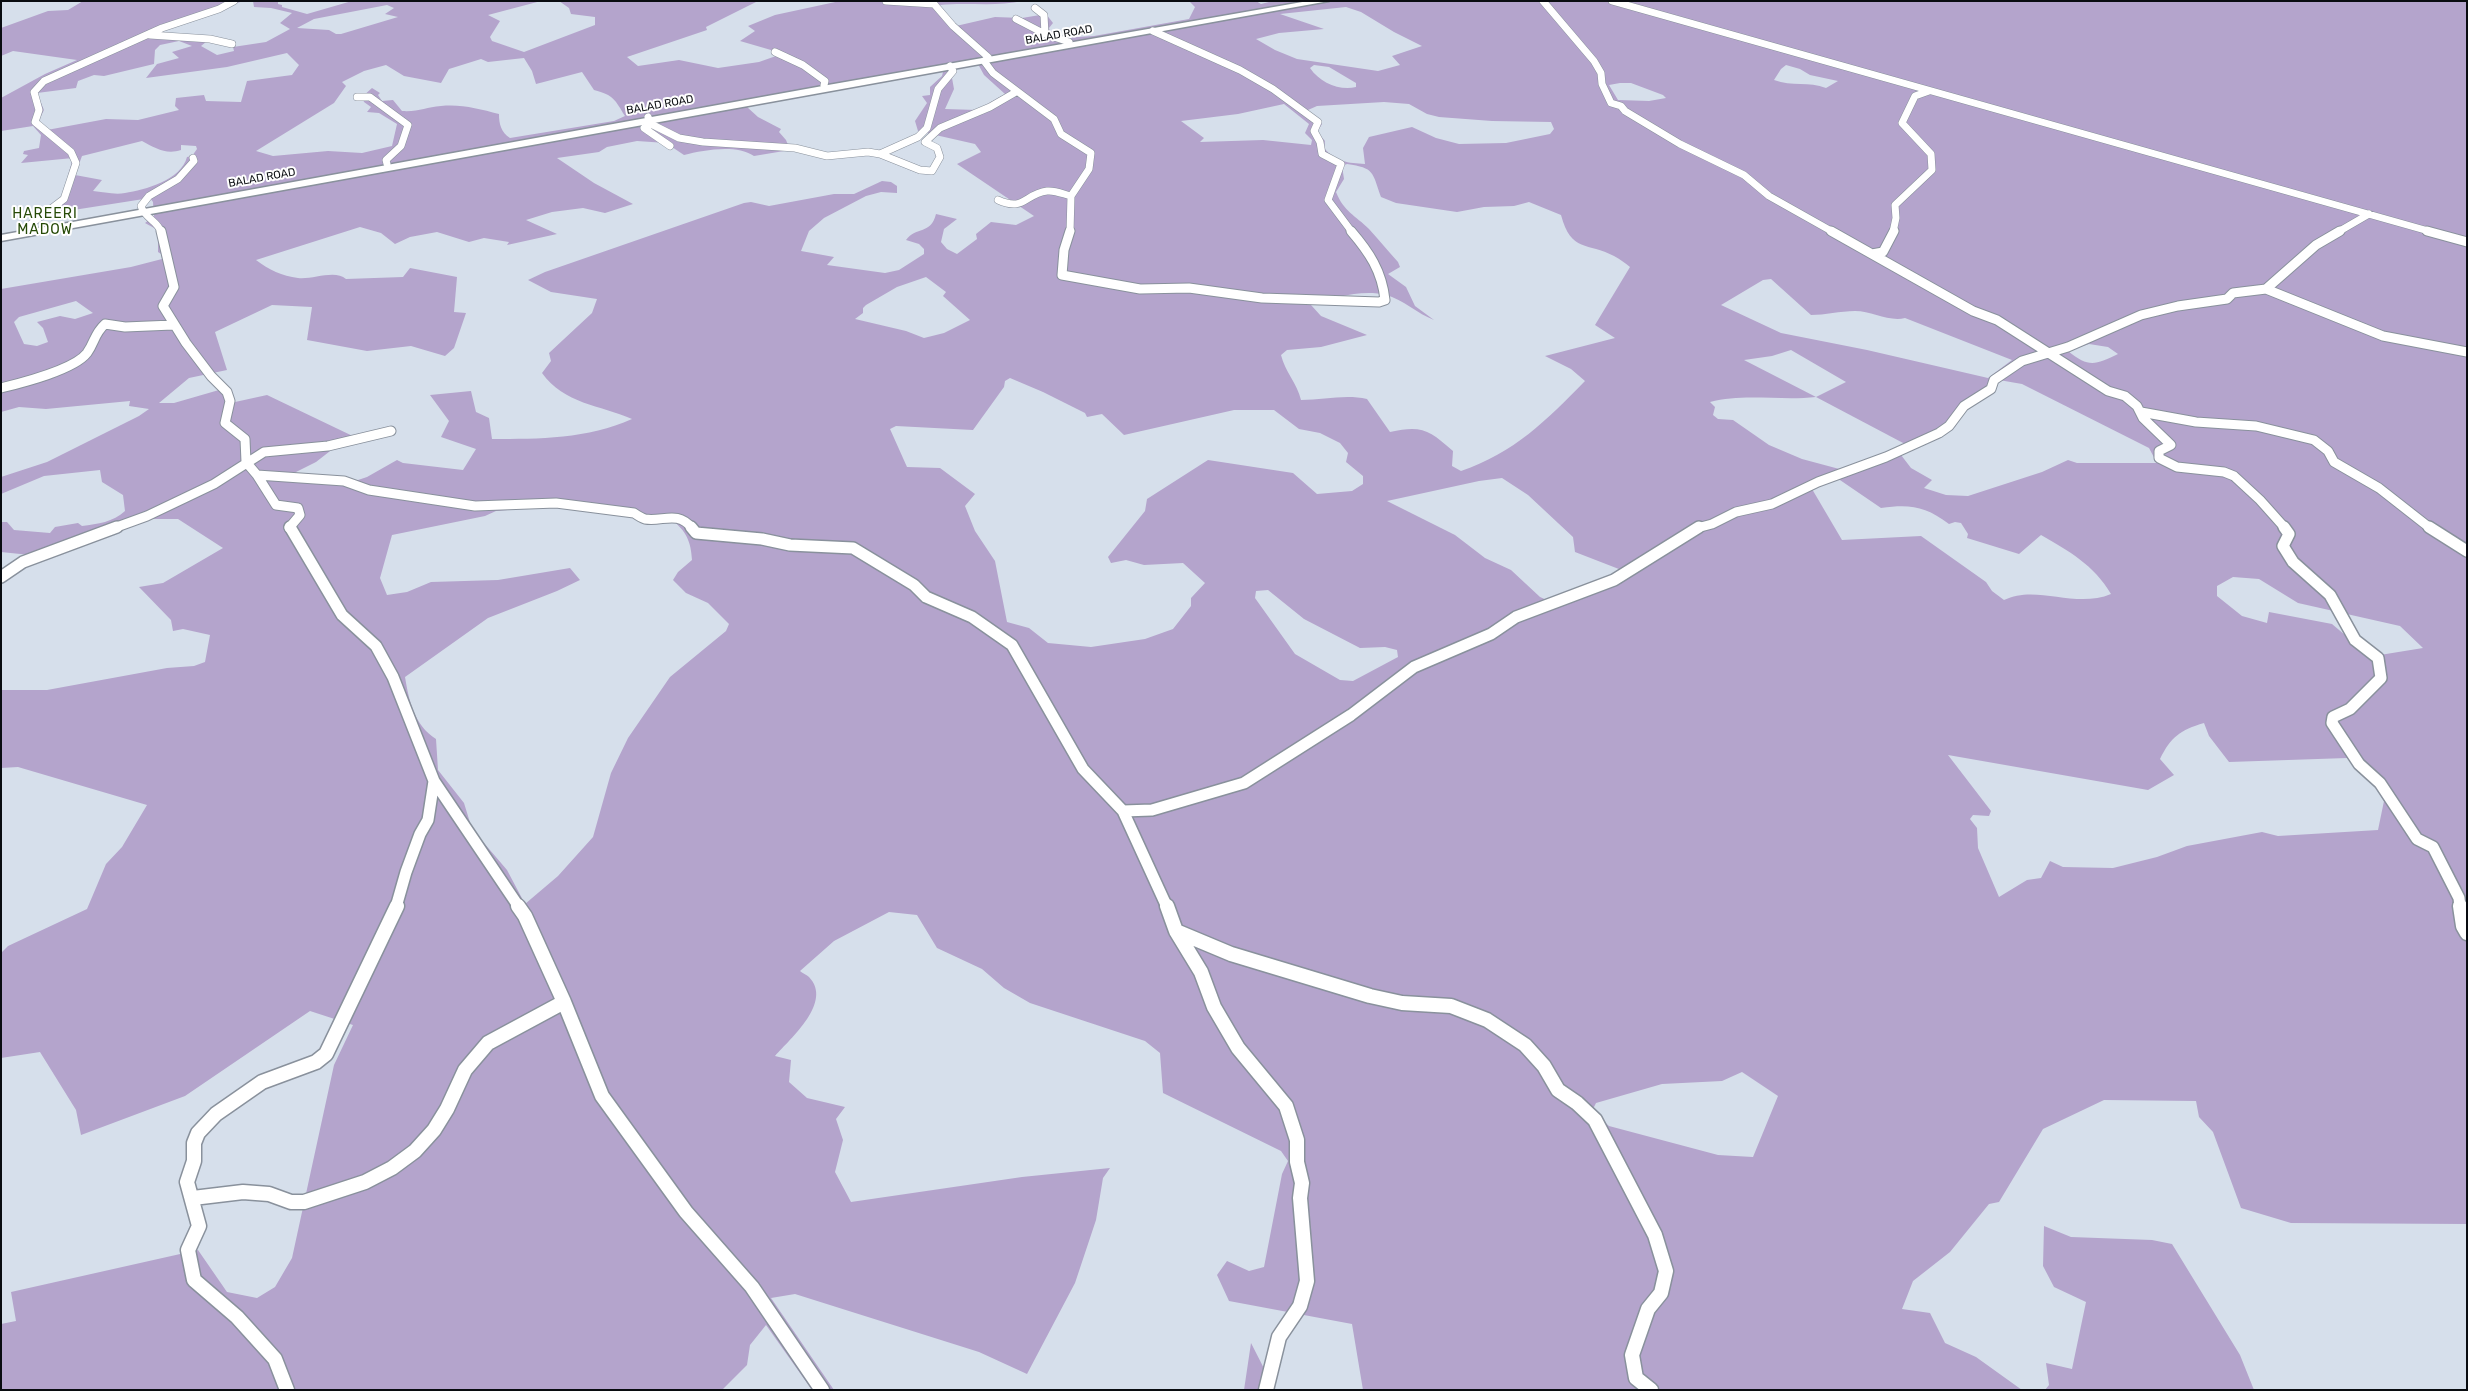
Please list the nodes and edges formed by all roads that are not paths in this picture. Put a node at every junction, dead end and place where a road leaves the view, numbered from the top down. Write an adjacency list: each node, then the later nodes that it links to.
1 (234, 1): 10 (street)
2 (886, 1): 15 (street)
3 (1305, 1): 12 (highway, BALAD ROAD)
4 (1325, 1): 9 (highway, BALAD ROAD)
5 (1544, 1): 34 (street)
6 (1612, 1): 18 (street)
7 (1035, 8): 11 (street)
8 (1016, 19): 11 (street)
9 (1153, 31): 15 (highway, BALAD ROAD); 26 (street)
10 (148, 34): 13 (street); 30 (street)
11 (1045, 34): 12 (street)
12 (1068, 42): 15 (highway, BALAD ROAD)
13 (232, 44)
14 (775, 52): 17 (street)
15 (986, 59): 16 (highway, BALAD ROAD); 17 (highway, BALAD ROAD); 19 (street)
16 (950, 66): 21 (highway, BALAD ROAD); 23 (street)
17 (824, 85): 21 (highway, BALAD ROAD)
18 (1929, 90): 29 (street); 34 (street)
19 (1016, 92): 23 (street); 26 (street)
20 (357, 97): 25 (street)
21 (649, 120): 22 (street); 23 (street); 25 (highway, BALAD ROAD); 28 (highway, BALAD ROAD)
22 (670, 146)
23 (880, 154)
24 (193, 158): 28 (street)
25 (387, 164): 28 (highway, BALAD ROAD)
26 (1071, 196): 27 (street)
27 (998, 200)
28 (141, 211): 30 (highway, BALAD ROAD); 32 (highway, BALAD ROAD); 36 (street)
29 (2369, 214): 33 (street); 35 (street)
30 (22, 230): 31 (highway, BALAD ROAD)
31 (1, 234)
32 (1, 238)
33 (2467, 242)
34 (1872, 254): 37 (street)
35 (2266, 289): 37 (street); 38 (street)
36 (173, 325): 39 (street); 42 (street)
37 (2049, 352): 40 (street); 47 (street)
38 (2467, 352)
39 (1, 388)
40 (2141, 412): 44 (street); 49 (street)
41 (392, 431): 42 (street)
42 (246, 462): 43 (street); 45 (street)
43 (257, 475): 46 (street); 47 (street)
44 (2467, 551)
45 (1, 577)
46 (434, 781): 50 (street); 51 (street)
47 (1124, 811): 48 (street)
48 (1176, 931): 54 (street); 55 (street)
49 (2467, 933)
50 (564, 1002): 51 (street); 53 (street)
51 (193, 1198): 52 (street)
52 (287, 1390)
53 (822, 1390)
54 (1266, 1390)
55 (1651, 1390)

